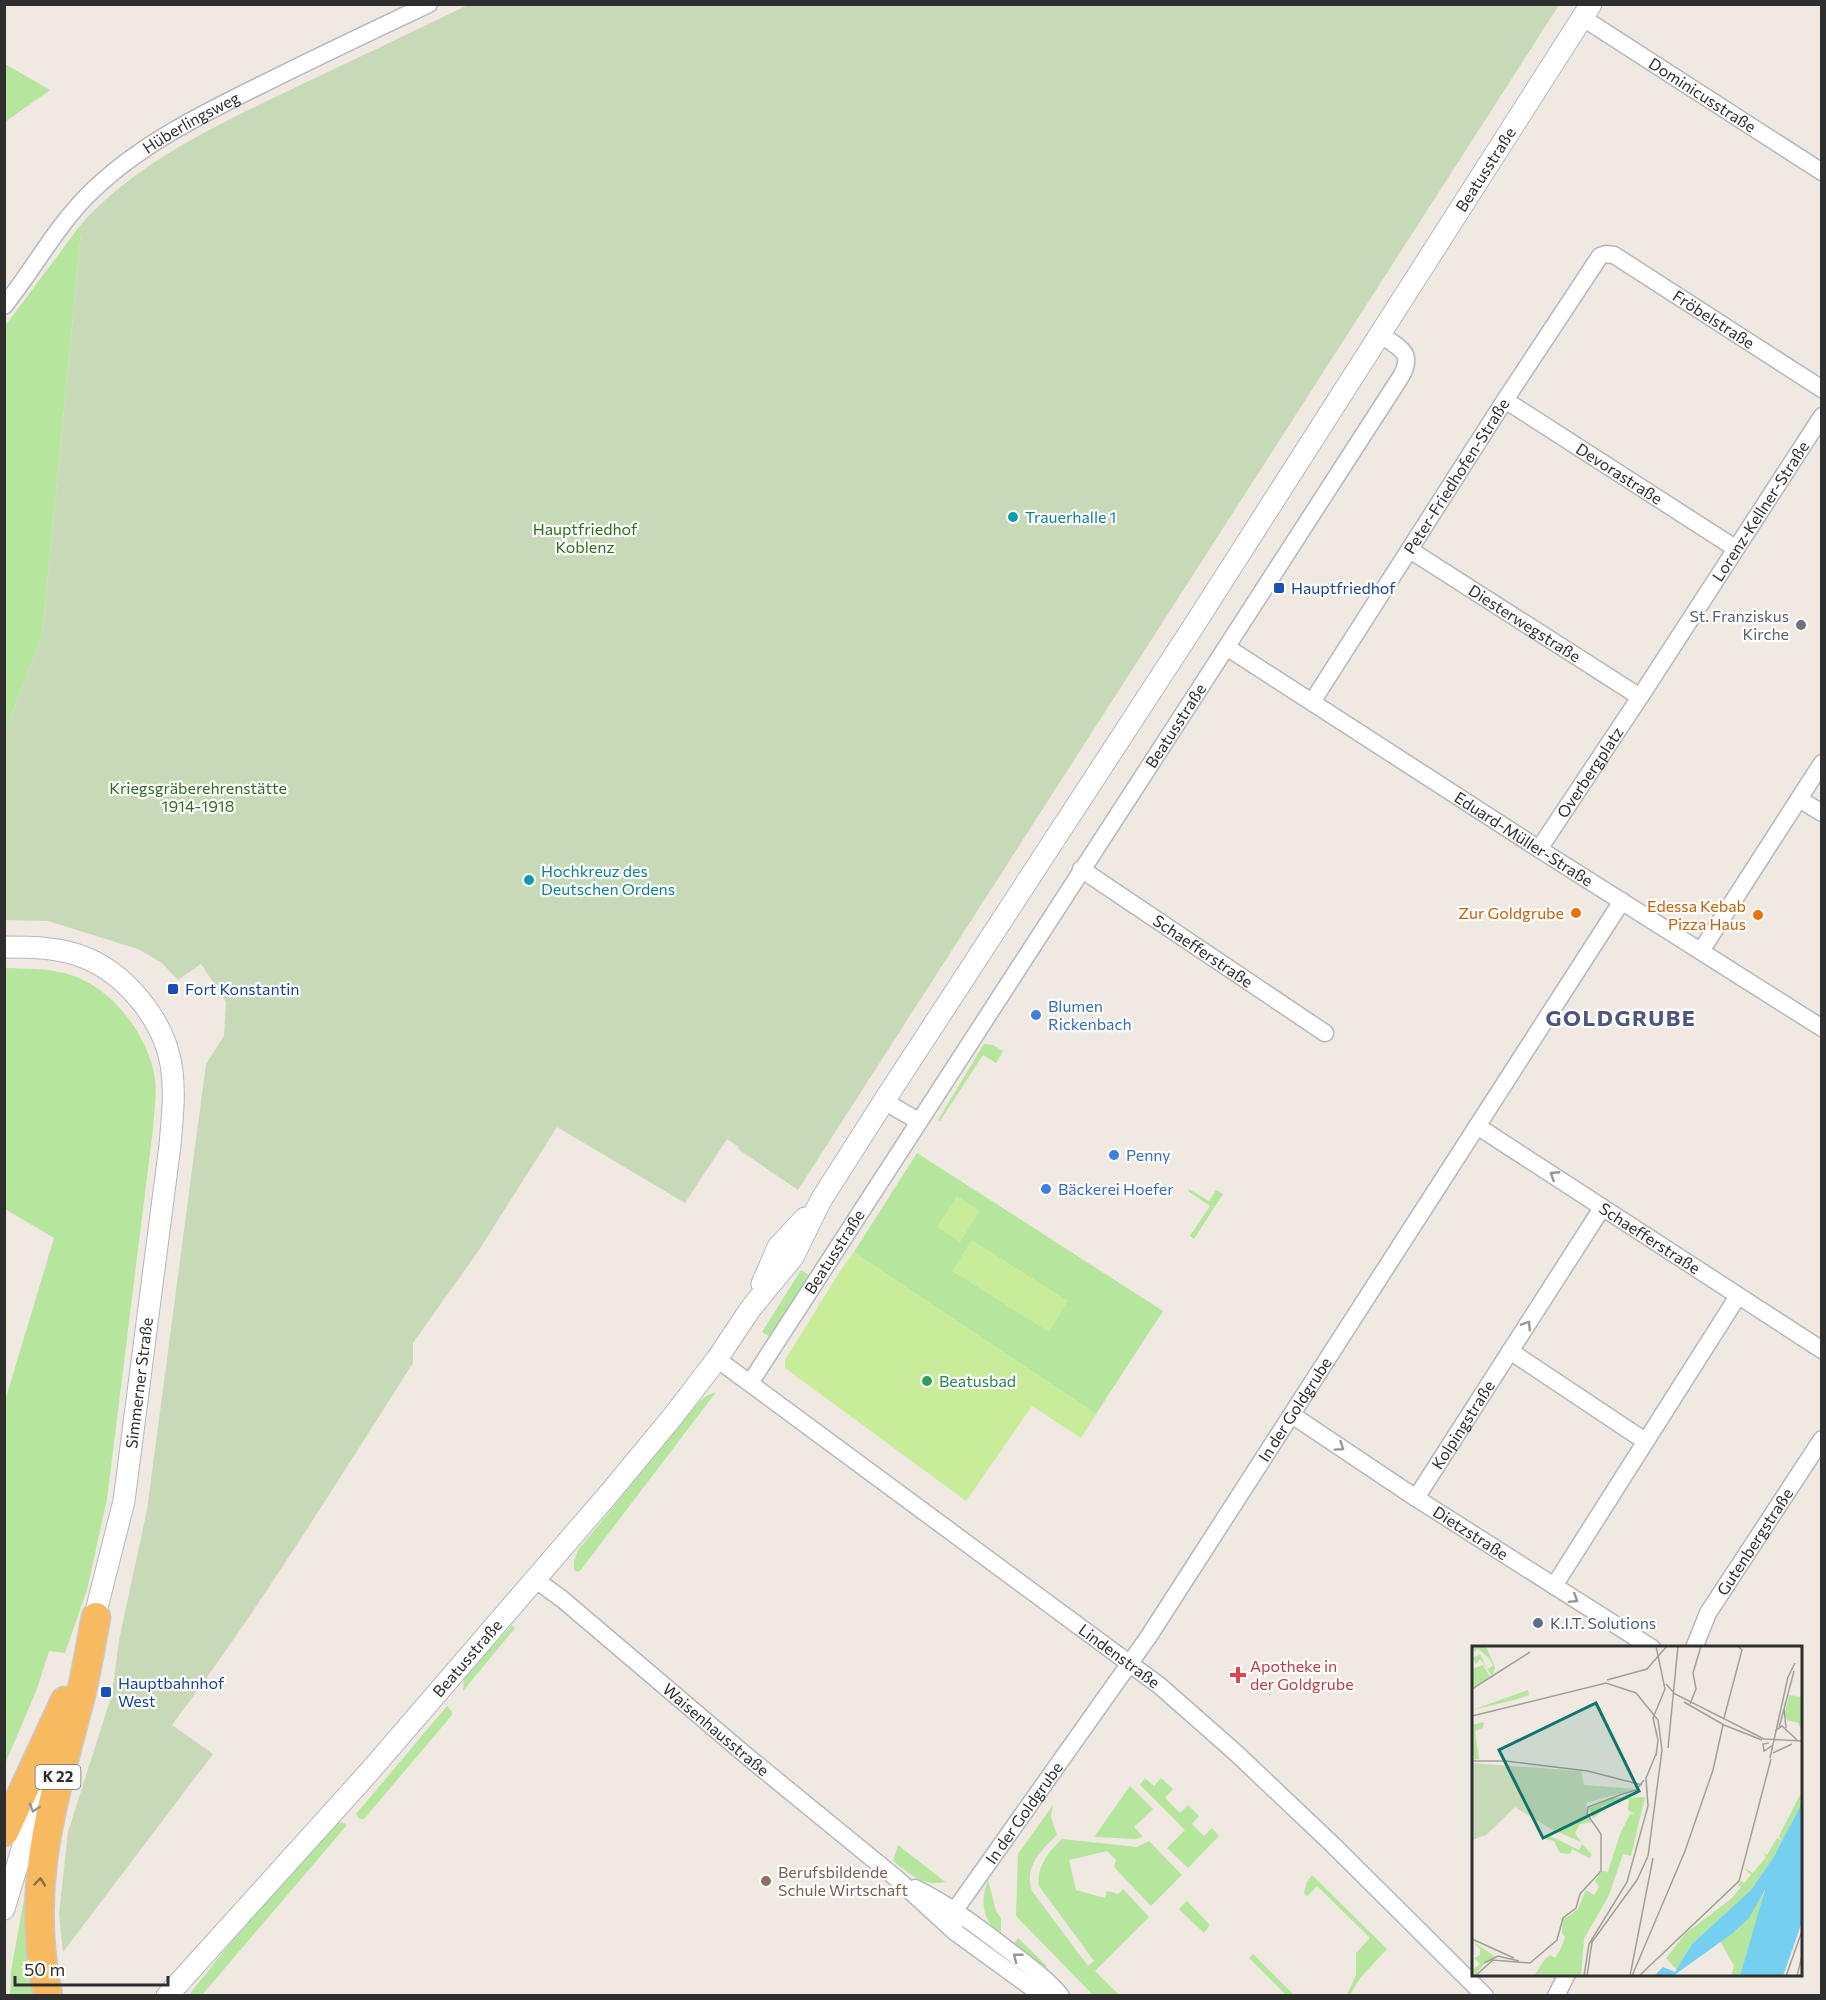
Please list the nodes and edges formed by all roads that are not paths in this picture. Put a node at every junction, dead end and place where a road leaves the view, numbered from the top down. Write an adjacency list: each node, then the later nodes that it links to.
1 (429, 4): 5 (street, Hüberlingsweg)
2 (1587, 11): 3 (street, Dominicusstraße); 6 (street, Beatusstraße)
3 (1821, 172)
4 (1606, 254): 7 (street, Fröbelstraße); 8 (street, Peter-Friedhofen-Straße)
5 (4, 306)
6 (1381, 335): 12 (street, Beatusstraße); 25 (street, Beatusstraße)
7 (1821, 388)
8 (1505, 400): 10 (street, Devorastraße); 11 (street, Peter-Friedhofen-Straße)
9 (1821, 416): 10 (street, Lorenz-Kellner-Straße)
10 (1735, 548): 13 (street, Lorenz-Kellner-Straße)
11 (1410, 549): 13 (street, Diesterwegstraße); 14 (street, Peter-Friedhofen-Straße)
12 (1228, 648): 14 (street, Eduard-Müller-Straße); 19 (street, Beatusstraße)
13 (1640, 698): 18 (street, Overbergplatz)
14 (1312, 702): 18 (street, Eduard-Müller-Straße)
15 (1821, 763): 16 (street)
16 (1799, 799): 17 (street); 22 (street)
17 (1821, 813)
18 (1539, 849): 20 (street, Eduard-Müller-Straße)
19 (1082, 869): 24 (street, Schaefferstraße); 26 (street, Beatusstraße)
20 (1622, 901): 22 (street, Eduard-Müller-Straße); 27 (street, In der Goldgrube)
21 (4, 947): 40 (street, Simmerner Straße / K 22)
22 (1701, 951): 23 (street, Eduard-Müller-Straße)
23 (1821, 1028)
24 (1325, 1034)
25 (884, 1101): 26 (street); 32 (street, Beatusstraße)
26 (918, 1122): 33 (street, Beatusstraße)
27 (1477, 1126): 28 (street, Schaefferstraße, one-way to 27); 34 (street, In der Goldgrube)
28 (1602, 1208): 29 (street, Schaefferstraße); 31 (street, Kolpingstraße, one-way to 28)
29 (1738, 1296): 30 (street, Schaefferstraße); 36 (street)
30 (1821, 1350)
31 (1510, 1351): 36 (street); 37 (street, Kolpingstraße)
32 (717, 1359): 33 (street, Lindenstraße); 38 (street, Beatusstraße)
33 (750, 1383): 43 (street, Lindenstraße)
34 (1292, 1415): 37 (street, Dietzstraße, one-way to 37); 43 (street, In der Goldgrube)
35 (1821, 1438): 42 (street, Gutenbergstraße)
36 (1645, 1441): 39 (street)
37 (1416, 1498): 39 (street, Dietzstraße)
38 (536, 1580): 46 (street, Waisenhausstraße); 52 (street, Beatusstraße)
39 (1554, 1586): 41 (street, Dietzstraße, one-way to 41)
40 (96, 1617): 44 (street, Simmerner Straße / K 22); 51 (highway, K 22, one-way to 40)
41 (1650, 1646)
42 (1694, 1646)
43 (1131, 1664): 48 (street, In der Goldgrube); 55 (street, Lindenstraße)
44 (70, 1691): 45 (highway)
45 (14, 1838): 47 (street)
46 (896, 1878): 48 (street, Waisenhausstraße); 49 (street, Waisenhausstraße)
47 (4, 1909)
48 (955, 1910): 49 (street); 54 (street, Waisenhausstraße, one-way to 48)
49 (955, 1932): 53 (street, Waisenhausstraße)
50 (1566, 1976): 56 (street)
51 (48, 1995)
52 (167, 1995)
53 (1043, 1995)
54 (1061, 1995)
55 (1485, 1995)
56 (1556, 1995)

